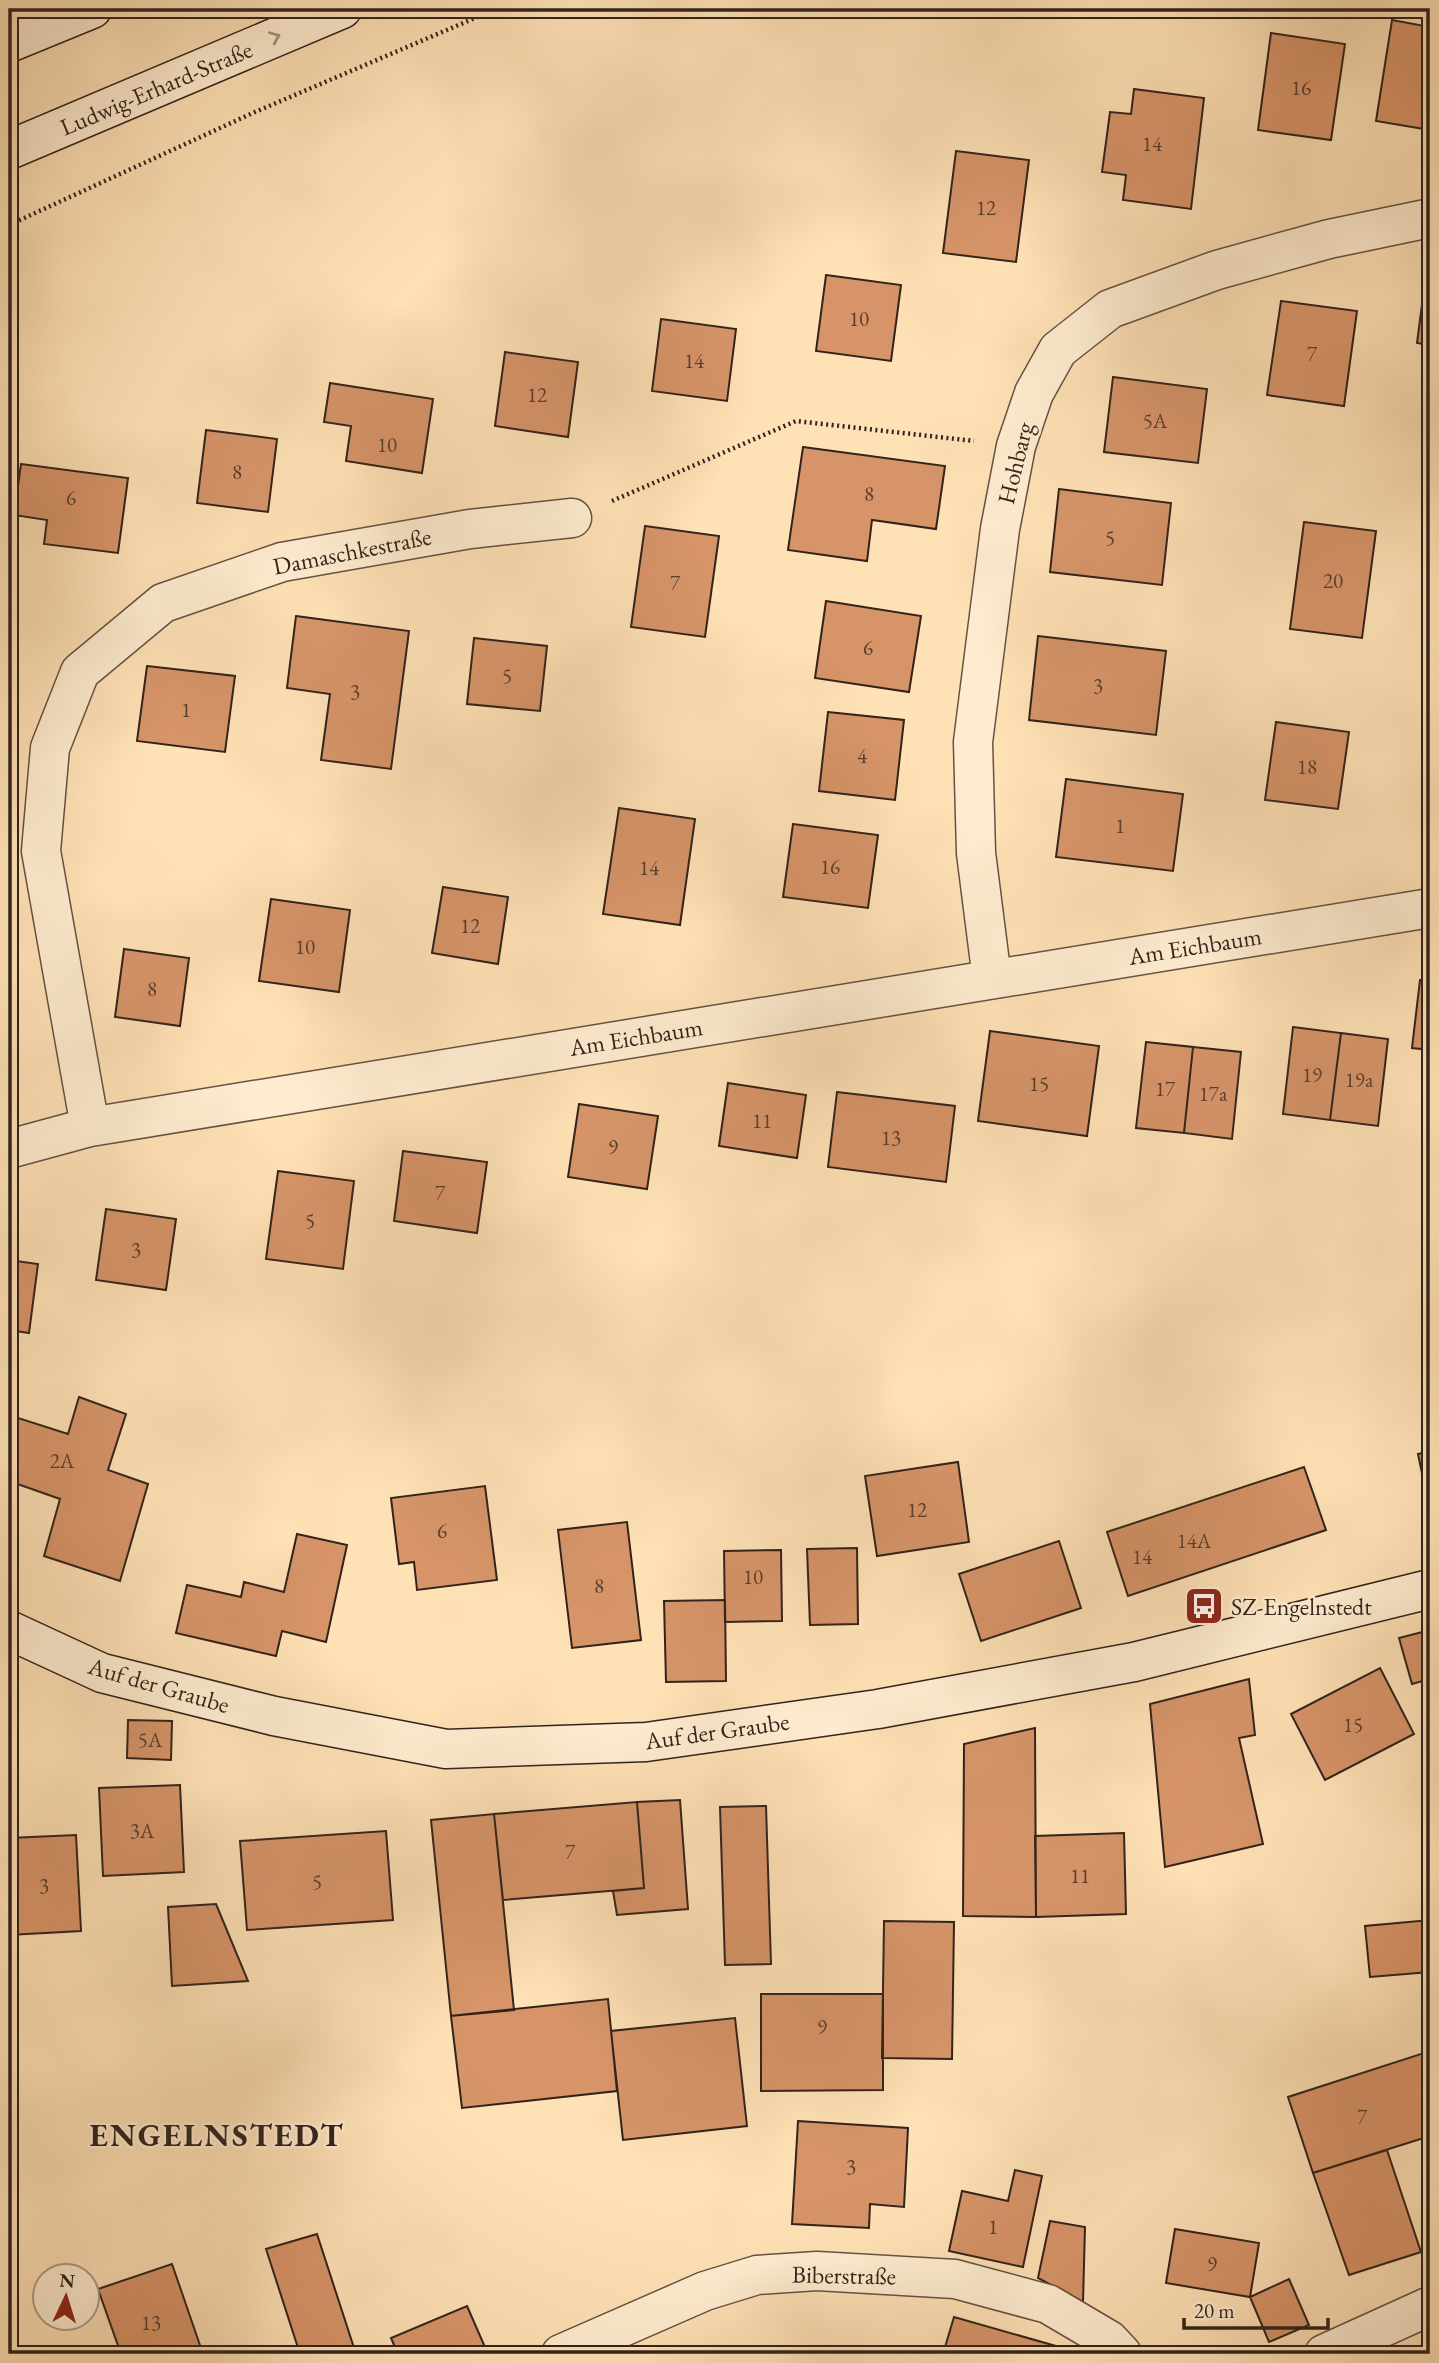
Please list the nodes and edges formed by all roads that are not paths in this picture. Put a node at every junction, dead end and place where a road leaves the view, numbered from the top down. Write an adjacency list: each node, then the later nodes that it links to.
1 (92, 9): 3 (street)
2 (342, 9): 4 (street, Ludwig-Erhard-Straße, one-way to 2)
3 (9, 44)
4 (9, 150)
5 (1430, 218): 8 (street, Hohbarg)
6 (572, 518): 9 (street, Damaschkestraße)
7 (1430, 908): 8 (street, Am Eichbaum)
8 (992, 979): 9 (street, Am Eichbaum)
9 (90, 1127): 10 (street, Am Eichbaum)
10 (9, 1149)
11 (1430, 1590): 12 (street, Auf der Graube)
12 (9, 1629)
13 (1430, 2306): 16 (street)
14 (561, 2354): 15 (street, Biberstraße)
15 (1122, 2354)
16 (1324, 2354)

